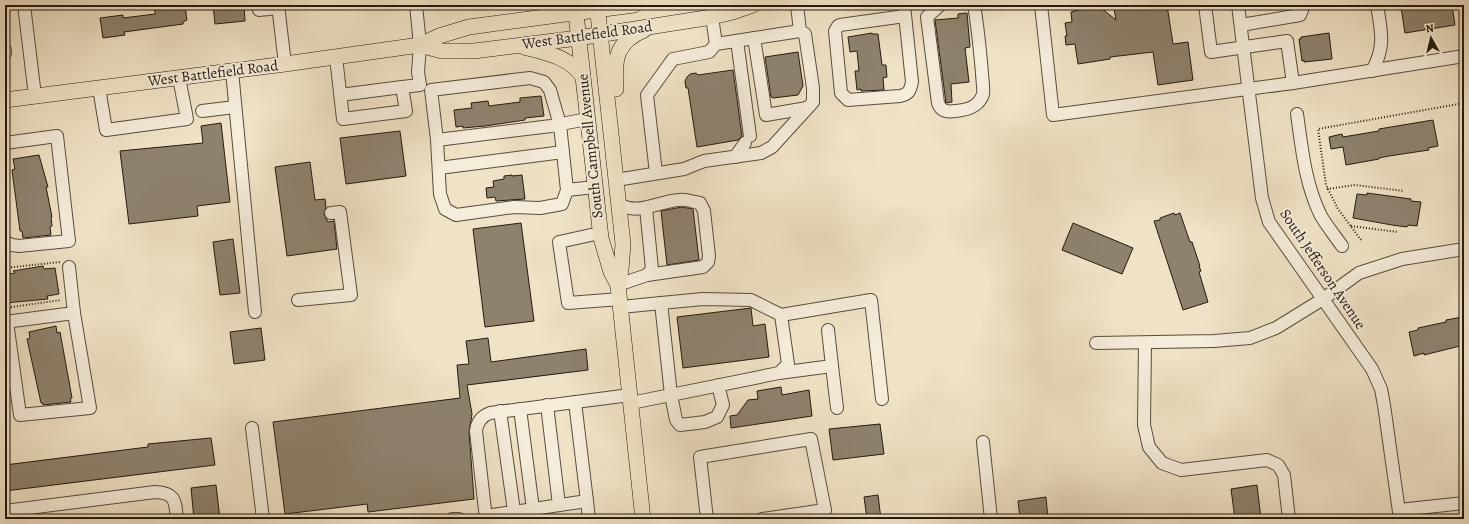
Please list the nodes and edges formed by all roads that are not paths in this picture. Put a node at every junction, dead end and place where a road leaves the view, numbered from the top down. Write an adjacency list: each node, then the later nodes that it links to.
1 (24, 5): 46 (street)
2 (259, 5): 15 (street)
3 (416, 5): 29 (street)
4 (550, 5): 20 (main road)
5 (634, 5): 16 (main road, West Battlefield Road)
6 (753, 5): 19 (main road, West Battlefield Road)
7 (797, 5): 23 (street)
8 (940, 5): 9 (street)
9 (974, 5)
10 (1041, 5): 44 (street)
11 (1205, 5): 31 (street)
12 (1238, 5): 21 (street, South Jefferson Avenue)
13 (1304, 5): 21 (street)
14 (1377, 5): 36 (street)
15 (278, 7): 34 (street)
16 (597, 8): 17 (main road, West Battlefield Road); 24 (main road, South Campbell Avenue)
17 (575, 9): 20 (main road, West Battlefield Road); 25 (main road, South Campbell Avenue)
18 (904, 11): 18 (street)
19 (712, 17): 22 (main road, West Battlefield Road); 28 (street)
20 (531, 19): 29 (main road, West Battlefield Road)
21 (1241, 25): 31 (street, South Jefferson Avenue)
22 (653, 26): 24 (main road, West Battlefield Road); 60 (main road)
23 (800, 31): 26 (street); 49 (street)
24 (601, 34): 25 (main road, West Battlefield Road); 60 (main road, South Campbell Avenue)
25 (578, 38): 30 (main road, West Battlefield Road); 37 (main road, South Campbell Avenue)
26 (754, 38): 27 (street); 49 (street)
27 (737, 41): 28 (street); 57 (street)
28 (716, 44): 59 (street)
29 (420, 45): 30 (main road, West Battlefield Road); 33 (main road, West Battlefield Road); 40 (street)
30 (517, 46): 37 (main road)
31 (1244, 47): 39 (street); 44 (street, South Jefferson Avenue)
32 (1464, 56): 36 (street)
33 (336, 57): 34 (main road, West Battlefield Road); 45 (street)
34 (285, 64): 35 (main road, West Battlefield Road)
35 (232, 71): 38 (main road, West Battlefield Road); 48 (street)
36 (1372, 71): 39 (street)
37 (583, 77): 52 (main road, South Campbell Avenue)
38 (179, 78): 42 (main road, West Battlefield Road); 42 (street)
39 (1293, 83): 44 (street)
40 (420, 85): 41 (street); 43 (street)
41 (402, 87): 45 (street); 45 (street)
42 (99, 88): 46 (main road, West Battlefield Road)
43 (431, 90): 53 (street); 54 (street)
44 (1249, 90): 73 (street, South Jefferson Avenue)
45 (340, 95)
46 (35, 96): 47 (main road, West Battlefield Road)
47 (5, 100)
48 (235, 107): 50 (street); 76 (street)
49 (807, 108): 57 (street)
50 (202, 110)
51 (1298, 114): 68 (street)
52 (587, 118): 53 (street); 61 (main road, South Campbell Avenue)
53 (560, 125): 54 (street); 56 (street)
54 (437, 140): 58 (street)
55 (5, 143): 67 (street)
56 (563, 152): 58 (street); 62 (street)
57 (735, 157): 59 (street)
58 (439, 168): 62 (street)
59 (656, 173): 60 (street)
60 (616, 177): 63 (main road, South Campbell Avenue)
61 (595, 187): 62 (street); 66 (main road, South Campbell Avenue)
62 (568, 190)
63 (619, 204): 64 (street); 72 (main road, South Campbell Avenue)
64 (646, 208): 71 (street); 71 (street)
65 (331, 213): 74 (street)
66 (600, 233): 72 (main road, South Campbell Avenue); 72 (street)
67 (5, 242)
68 (1342, 246)
69 (1464, 250): 73 (street)
70 (66, 268): 77 (street)
71 (647, 275): 72 (street)
72 (619, 297): 75 (street); 87 (main road, South Campbell Avenue)
73 (1323, 299): 82 (street); 102 (street, South Jefferson Avenue)
74 (298, 300)
75 (661, 303): 78 (street); 86 (street)
76 (255, 312)
77 (74, 313): 79 (street); 79 (street)
78 (780, 315): 84 (street); 88 (street)
79 (6, 322)
80 (828, 330): 83 (street)
81 (1096, 343): 82 (street)
82 (1145, 343): 113 (street)
83 (832, 366): 84 (street); 91 (street)
84 (779, 373): 85 (street)
85 (718, 385): 86 (street); 86 (street)
86 (671, 395): 87 (street)
87 (630, 399): 89 (street); 109 (main road, South Campbell Avenue)
88 (882, 399)
89 (575, 402): 90 (street); 96 (street)
90 (547, 405): 92 (street); 98 (street)
91 (837, 408)
92 (520, 409): 93 (street); 99 (street)
93 (500, 411): 101 (street); 103 (street)
94 (252, 428): 105 (street)
95 (983, 442): 112 (street)
96 (587, 501): 98 (street); 108 (street)
97 (1464, 504): 102 (street)
98 (558, 505): 99 (street)
99 (533, 509): 101 (street)
100 (5, 511): 104 (street)
101 (514, 512): 103 (street)
102 (1400, 515)
103 (486, 517)
104 (177, 519)
105 (263, 519)
106 (452, 519): 107 (street)
107 (459, 519)
108 (589, 519)
109 (643, 519)
110 (707, 519): 111 (street)
111 (762, 519)
112 (991, 519)
113 (1289, 519)

